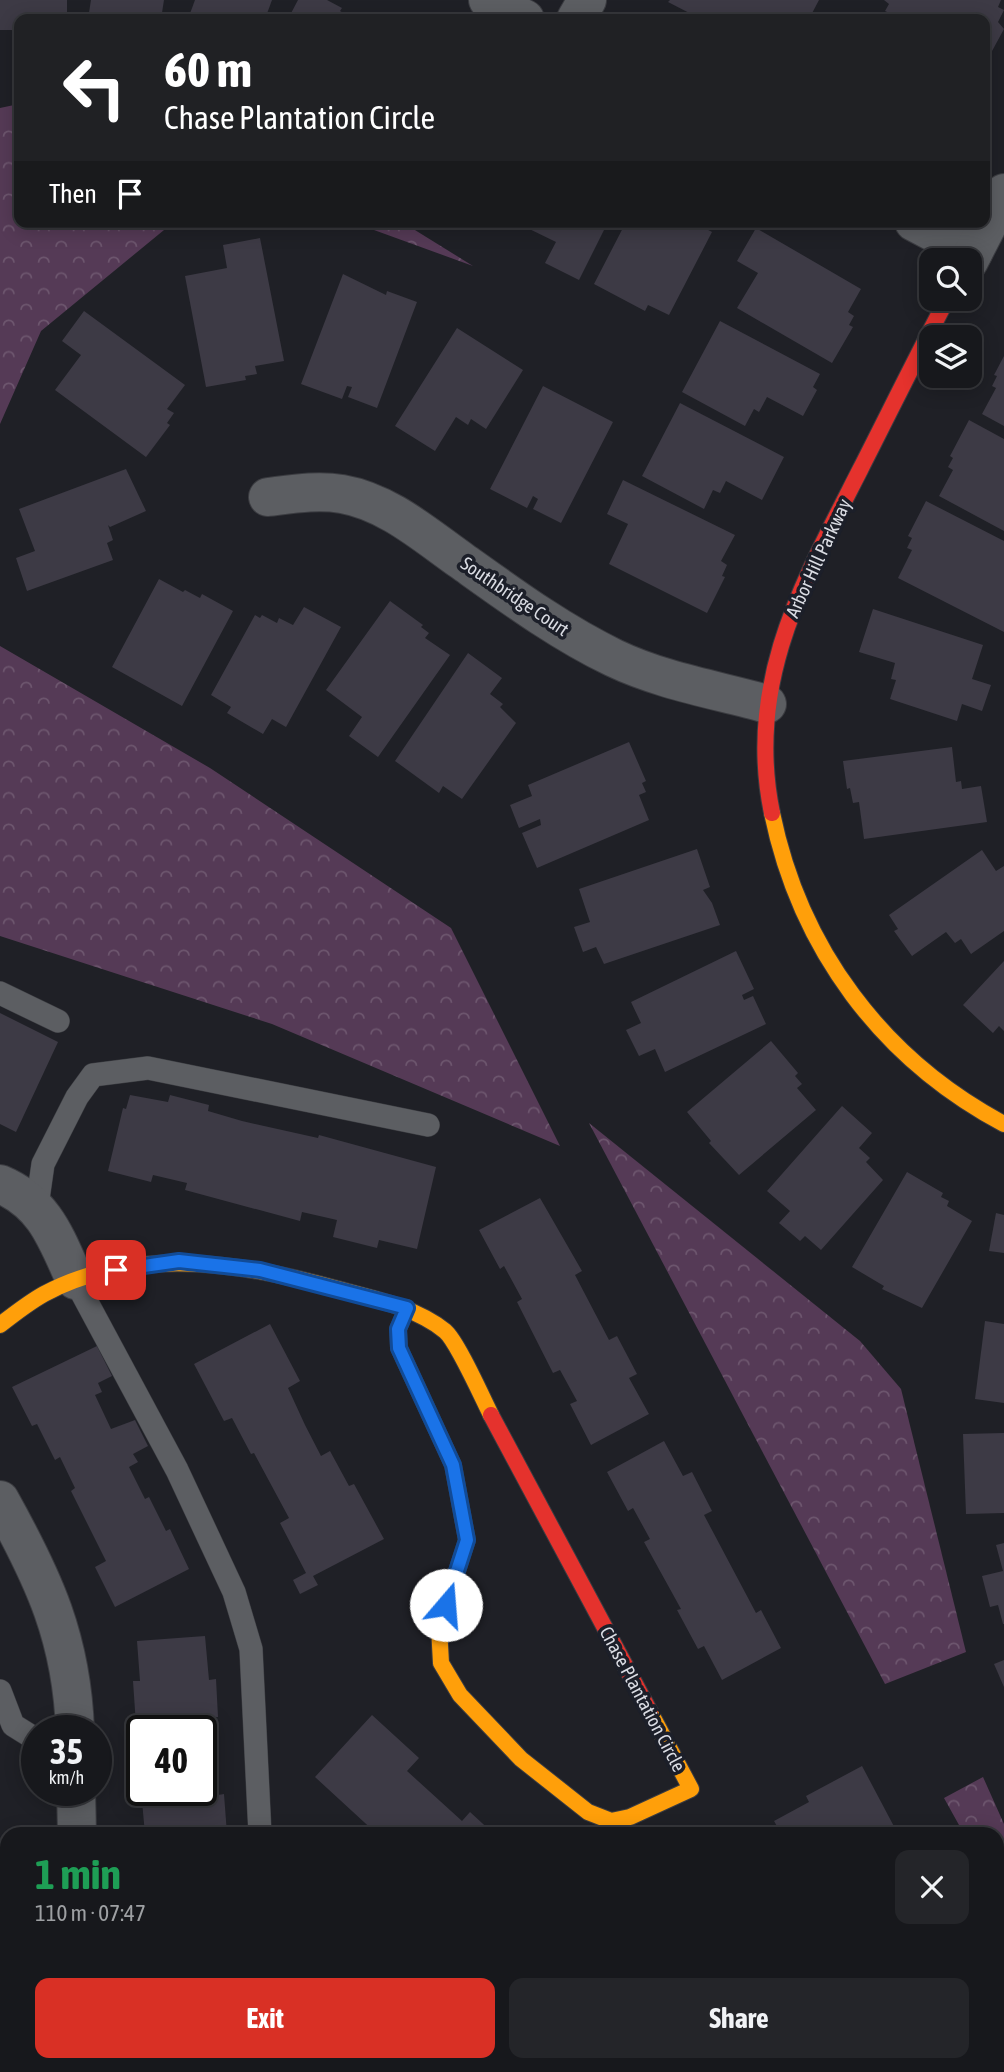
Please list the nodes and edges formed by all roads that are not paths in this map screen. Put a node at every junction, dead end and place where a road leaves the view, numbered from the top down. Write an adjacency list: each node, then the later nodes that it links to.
1 (488, 0): 2 (street)
2 (515, 14)
3 (1004, 193): 4 (street)
4 (990, 220)
5 (924, 228): 7 (street)
6 (986, 228): 8 (street)
7 (956, 248)
8 (976, 248)
9 (941, 311): 11 (street, Arbor Hill Parkway)
10 (268, 497): 11 (street, Southbridge Court)
11 (767, 704): 14 (street, Arbor Hill Parkway)
12 (0, 993): 13 (lane)
13 (58, 1021)
14 (1004, 1124)
15 (428, 1125): 17 (lane)
16 (0, 1184): 17 (street)
17 (37, 1206): 18 (street)
18 (75, 1280): 19 (street, Chase Plantation Circle); 20 (street, Chase Plantation Circle); 27 (lane)
19 (407, 1308): 19 (street, Chase Plantation Circle)
20 (0, 1325)
21 (0, 1500): 23 (street)
22 (0, 1690): 24 (lane)
23 (75, 1715)
24 (21, 1730)
25 (76, 1806): 26 (street)
26 (77, 1827)
27 (260, 1827)

